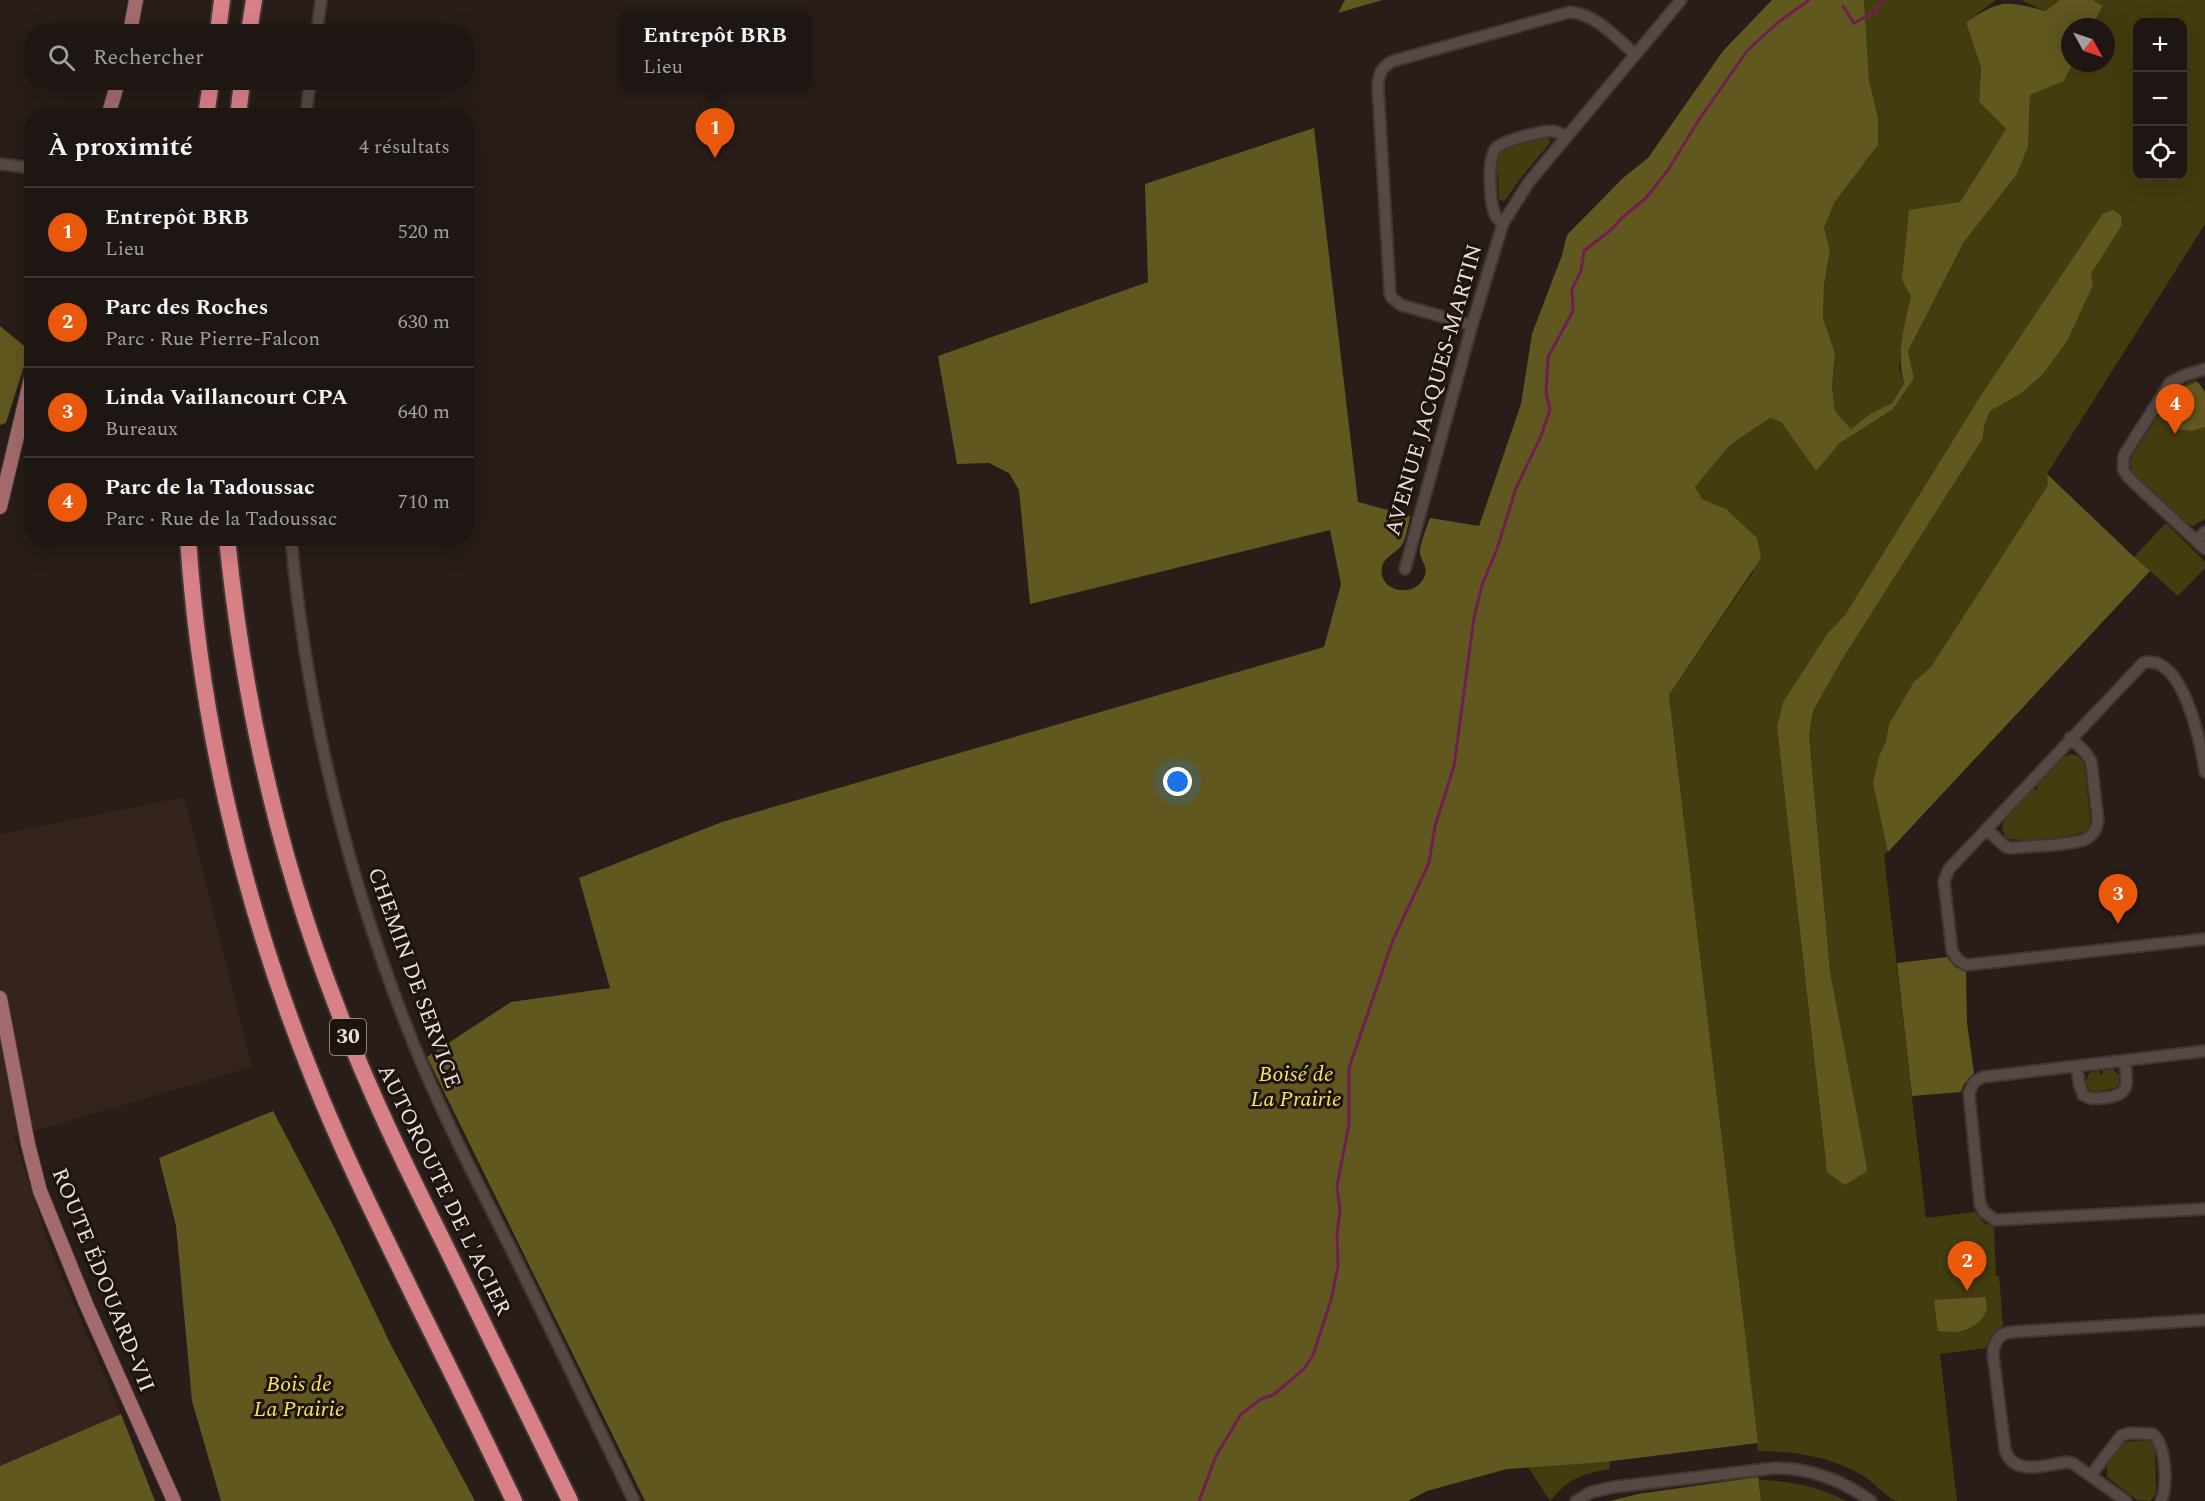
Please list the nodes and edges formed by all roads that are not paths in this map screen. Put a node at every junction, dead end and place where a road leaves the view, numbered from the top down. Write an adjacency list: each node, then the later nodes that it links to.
1 (136, 0): 6 (main road)
2 (222, 0): 7 (highway)
3 (254, 0): 8 (highway)
4 (321, 0): 9 (street)
5 (1681, 0): 10 (street, AVENUE JACQUES-MARTIN)
6 (132, 24)
7 (219, 24)
8 (250, 24)
9 (318, 24)
10 (1635, 54): 19 (street, AVENUE JACQUES-MARTIN); 23 (street)
11 (116, 90): 15 (main road)
12 (210, 90): 16 (highway)
13 (241, 90): 17 (highway)
14 (309, 90): 18 (street)
15 (110, 108)
16 (207, 108)
17 (239, 108)
18 (307, 108)
19 (1566, 138): 22 (street, AVENUE JACQUES-MARTIN); 22 (street, AVENUE JACQUES-MARTIN)
20 (0, 165): 21 (street)
21 (24, 167)
22 (1503, 223): 23 (street, AVENUE JACQUES-MARTIN)
23 (1472, 325): 32 (street, AVENUE JACQUES-MARTIN)
24 (2205, 369): 28 (street)
25 (24, 407): 26 (main road)
26 (0, 507)
27 (2205, 532): 28 (street)
28 (2201, 545)
29 (189, 546): 45 (highway, 30)
30 (228, 546): 46 (highway, AUTOROUTE DE L'ACIER / 30)
31 (292, 546): 47 (street, CHEMIN DE SERVICE)
32 (1405, 568)
33 (2070, 738): 34 (street); 35 (street); 35 (street)
34 (2205, 772)
35 (1986, 829): 36 (street)
36 (2205, 939)
37 (0, 998): 44 (main road, ROUTE ÉDOUARD-VII)
38 (2205, 1052): 39 (street)
39 (2125, 1060): 40 (street); 40 (street)
40 (2077, 1065): 41 (street)
41 (2205, 1209)
42 (2205, 1320): 43 (street)
43 (2091, 1475): 50 (street); 51 (street)
44 (174, 1501)
45 (514, 1501)
46 (570, 1501)
47 (634, 1501)
48 (1576, 1501): 49 (street)
49 (1871, 1501)
50 (2126, 1501)
51 (2161, 1501)

